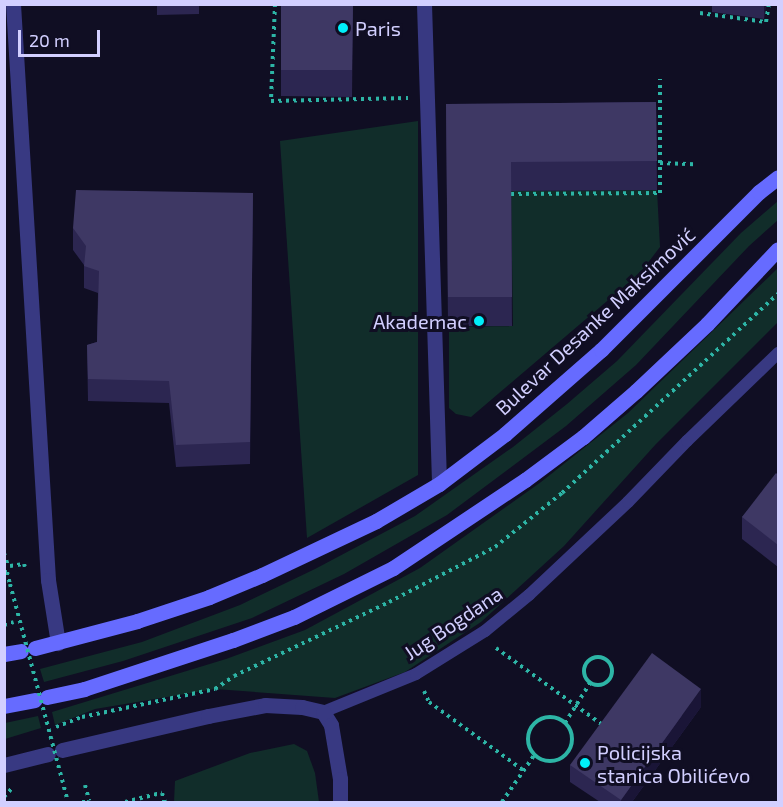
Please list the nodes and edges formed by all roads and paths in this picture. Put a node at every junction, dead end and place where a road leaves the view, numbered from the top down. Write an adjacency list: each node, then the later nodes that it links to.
1 (13, 4): 21 (street)
2 (275, 4): 7 (path)
3 (424, 4): 14 (street)
4 (770, 4): 5 (path)
5 (700, 13)
6 (660, 79): 8 (path)
7 (409, 98)
8 (660, 164): 9 (path); 11 (path)
9 (694, 164)
10 (778, 177): 14 (main road, Bulevar Desanke Maksimović)
11 (511, 194)
12 (778, 249): 25 (main road)
13 (778, 354): 20 (lane, Jug Bogdana)
14 (439, 484): 21 (main road, Bulevar Desanke Maksimović)
15 (4, 554): 16 (path)
16 (8, 566)
17 (4, 572): 37 (path, bridge)
18 (14, 622): 19 (path)
19 (4, 625)
20 (479, 635): 23 (lane, Jug Bogdana); 26 (path)
21 (58, 643): 22 (main road, Bulevar Desanke Maksimović)
22 (4, 654)
23 (416, 674): 27 (lane, Jug Bogdana); 32 (path)
24 (590, 683): 24 (path); 26 (path)
25 (4, 706)
26 (576, 706): 28 (path); 29 (path)
27 (323, 712): 31 (street); 41 (street)
28 (564, 723): 30 (path); 30 (path)
29 (608, 728)
30 (535, 754): 32 (path)
31 (4, 765)
32 (523, 771): 42 (path)
33 (85, 785): 36 (path)
34 (13, 787): 35 (path)
35 (4, 796)
36 (90, 801): 38 (path)
37 (68, 802)
38 (82, 802)
39 (125, 802): 40 (path)
40 (162, 802)
41 (340, 802)
42 (502, 802)

